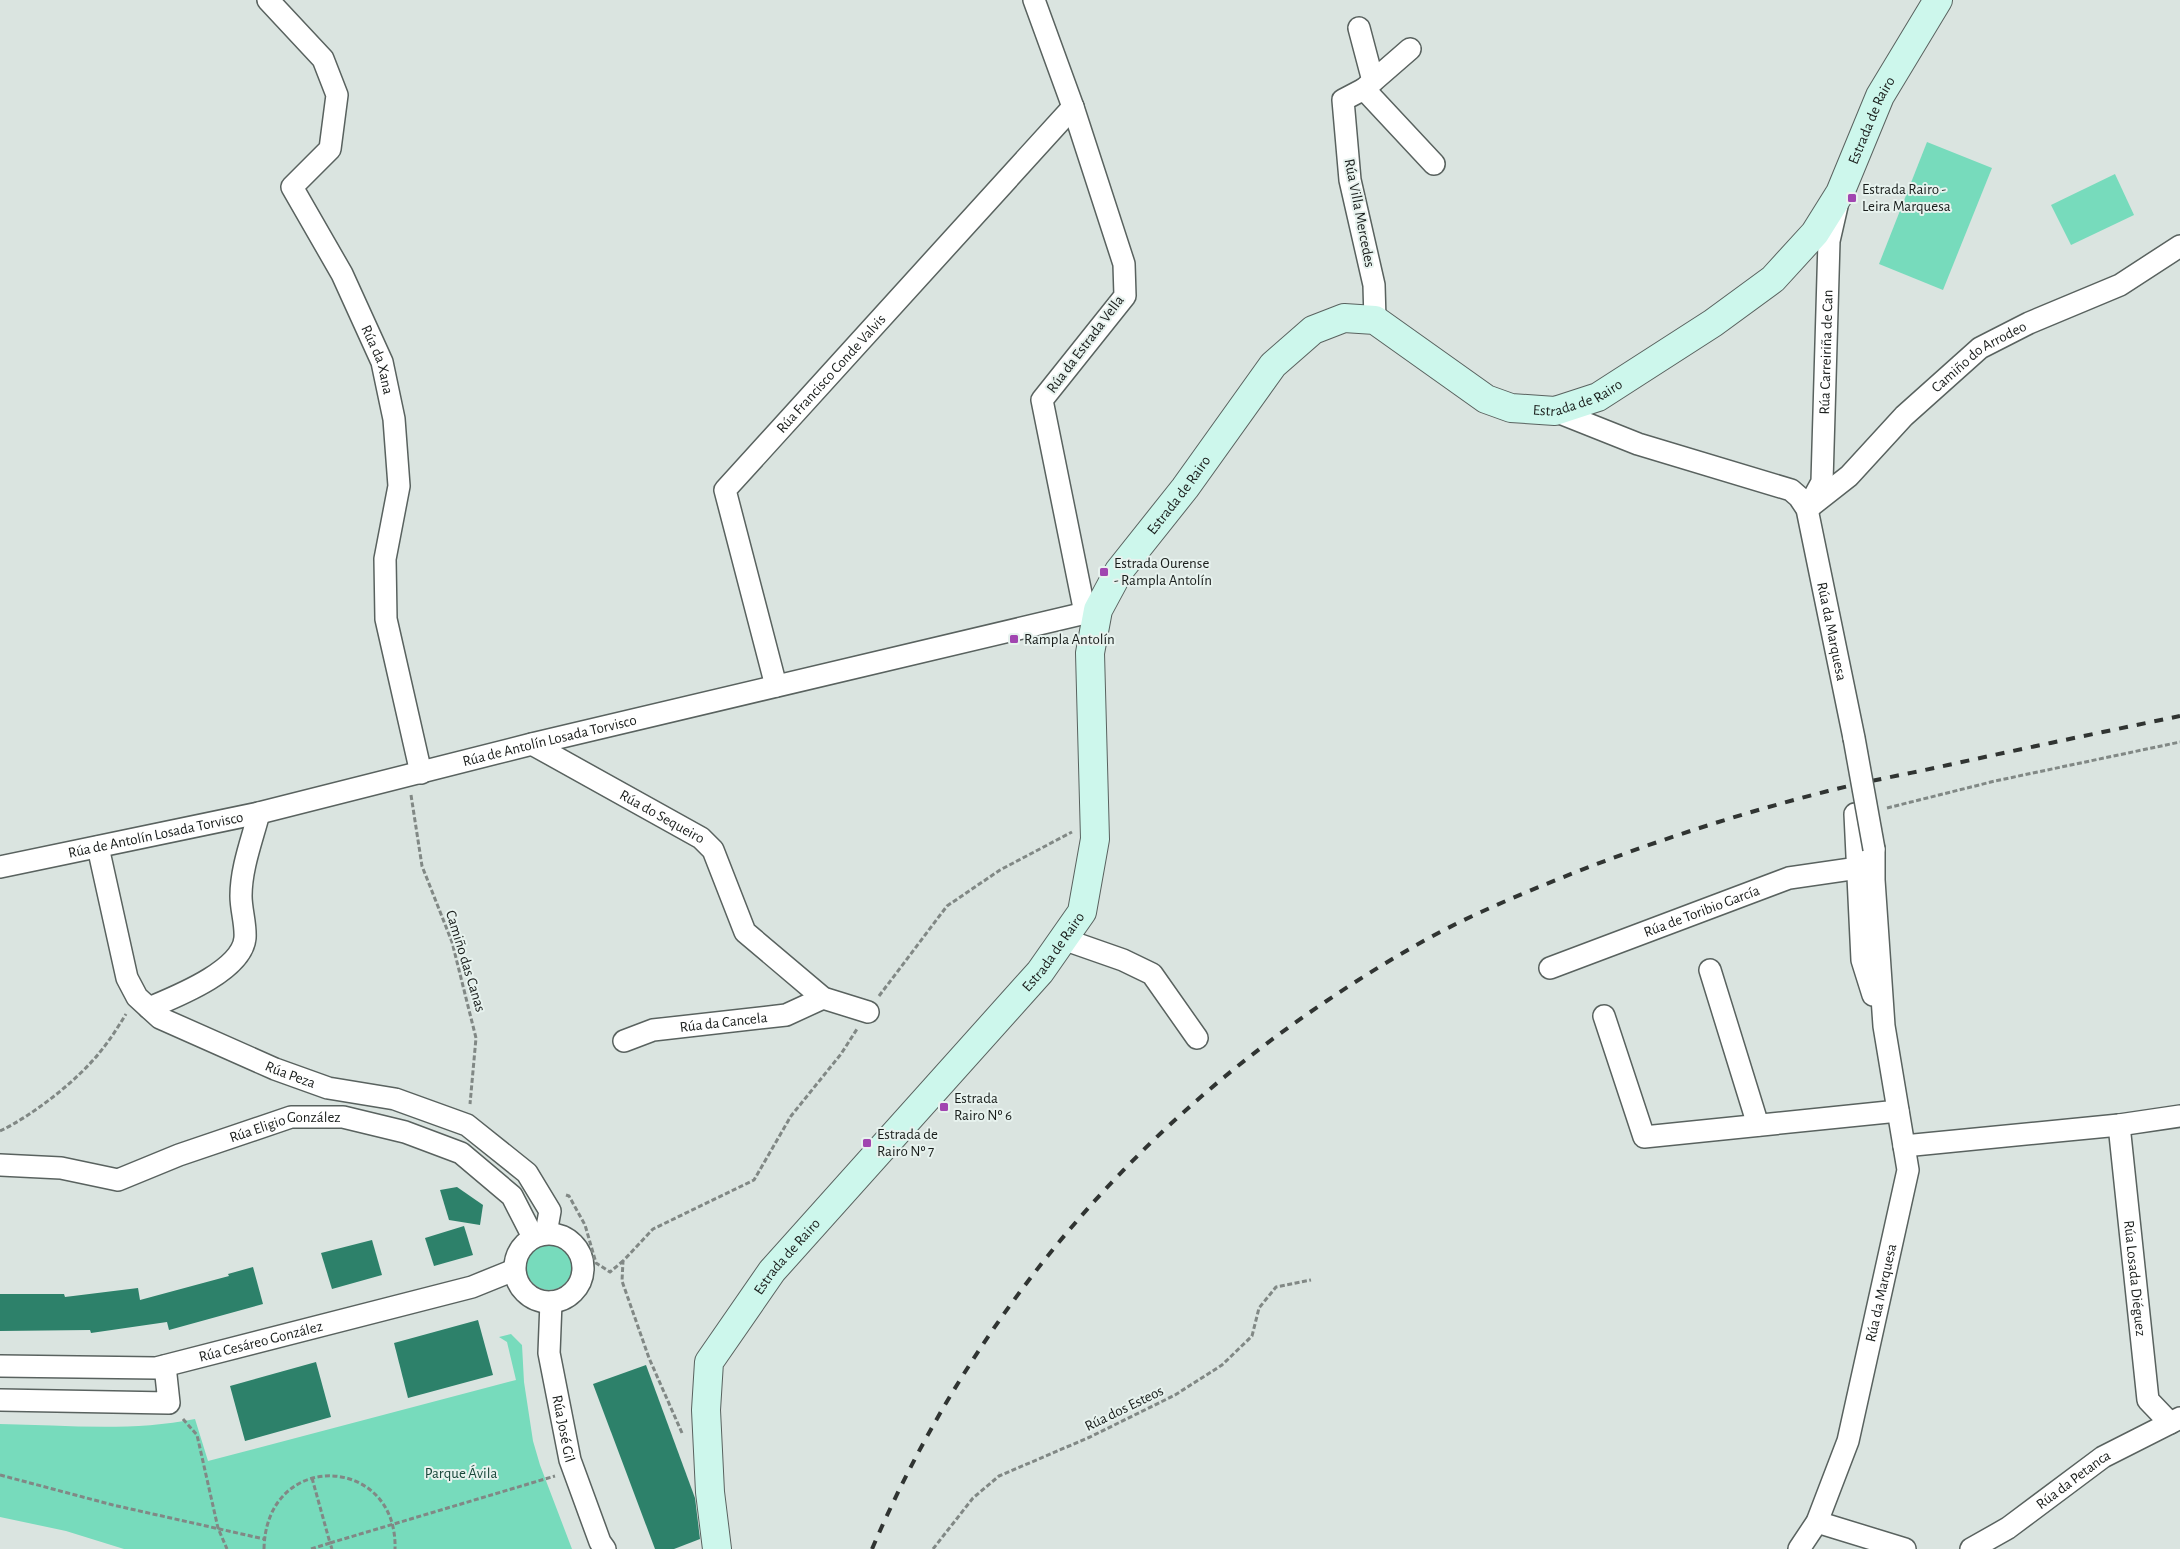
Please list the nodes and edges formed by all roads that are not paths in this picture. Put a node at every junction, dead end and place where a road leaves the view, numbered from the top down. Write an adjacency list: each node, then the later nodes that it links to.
1 (268, 0): 17 (street, Rúa da Xana)
2 (1034, 0): 7 (street)
3 (1938, 0): 9 (street, Estrada de Rairo)
4 (1359, 28): 6 (street)
5 (1410, 48): 6 (street, Rúa Villa Mercedes)
6 (1369, 85): 8 (street); 11 (street, Rúa Villa Mercedes)
7 (1073, 107): 14 (street, Rúa da Estrada Vella); 15 (street, Rúa Francisco Conde Valvis)
8 (1434, 164)
9 (1840, 193): 12 (street, Estrada de Rairo); 13 (street, Rúa Carreiriña de Can)
10 (2180, 246): 13 (street, Camiño do Arrodeo)
11 (1375, 320): 12 (street, Estrada de Rairo); 14 (street, Estrada de Rairo)
12 (1555, 411): 13 (street)
13 (1808, 509): 30 (street, Rúa da Marquesa, bridge)
14 (1092, 611): 15 (street, Rúa de Antolín Losada Torvisco); 23 (street, Estrada de Rairo)
15 (776, 686): 16 (street, Rúa de Antolín Losada Torvisco)
16 (532, 744): 17 (street, Rúa de Antolín Losada Torvisco); 26 (street, Rúa do Sequeiro)
17 (415, 775): 18 (street, Rúa de Antolín Losada Torvisco)
18 (259, 813): 20 (street, Rúa de Antolín Losada Torvisco); 27 (street)
19 (1855, 814): 22 (street, Rúa da Marquesa)
20 (98, 847): 21 (street, Rúa de Antolín Losada Torvisco); 27 (street)
21 (0, 868)
22 (1858, 868): 24 (street, Rúa de Toribio García); 30 (street, Rúa da Marquesa)
23 (1063, 939): 31 (street); 48 (street, Estrada de Rairo)
24 (1550, 968)
25 (1710, 970): 35 (street)
26 (823, 998): 28 (street, Rúa do Sequeiro); 32 (street, Rúa da Cancela)
27 (143, 1003): 39 (street, Rúa Peza)
28 (868, 1012)
29 (1604, 1016): 35 (street)
30 (1884, 1026): 33 (street, Rúa da Marquesa)
31 (1197, 1038)
32 (624, 1041)
33 (1898, 1111): 35 (street); 37 (street, Rúa da Marquesa)
34 (2180, 1116): 36 (street)
35 (1758, 1125)
36 (2119, 1125): 37 (street); 45 (street, Rúa Losada Diéguez)
37 (1904, 1146): 46 (street, Rúa da Marquesa)
38 (0, 1166): 39 (street, Rúa Eligio González)
39 (540, 1235): 40 (street); 41 (street)
40 (514, 1270): 41 (street); 43 (street, Rúa Cesáreo González)
41 (551, 1302): 47 (street, Rúa José Gil)
42 (0, 1366): 43 (street, Rúa Cesáreo González)
43 (165, 1366): 44 (street)
44 (0, 1400)
45 (2175, 1420): 51 (street, Rúa da Petanca)
46 (1817, 1522): 49 (street, Rúa da Marquesa); 50 (street)
47 (605, 1549)
48 (717, 1549)
49 (1799, 1549)
50 (1905, 1549)
51 (1971, 1549)

